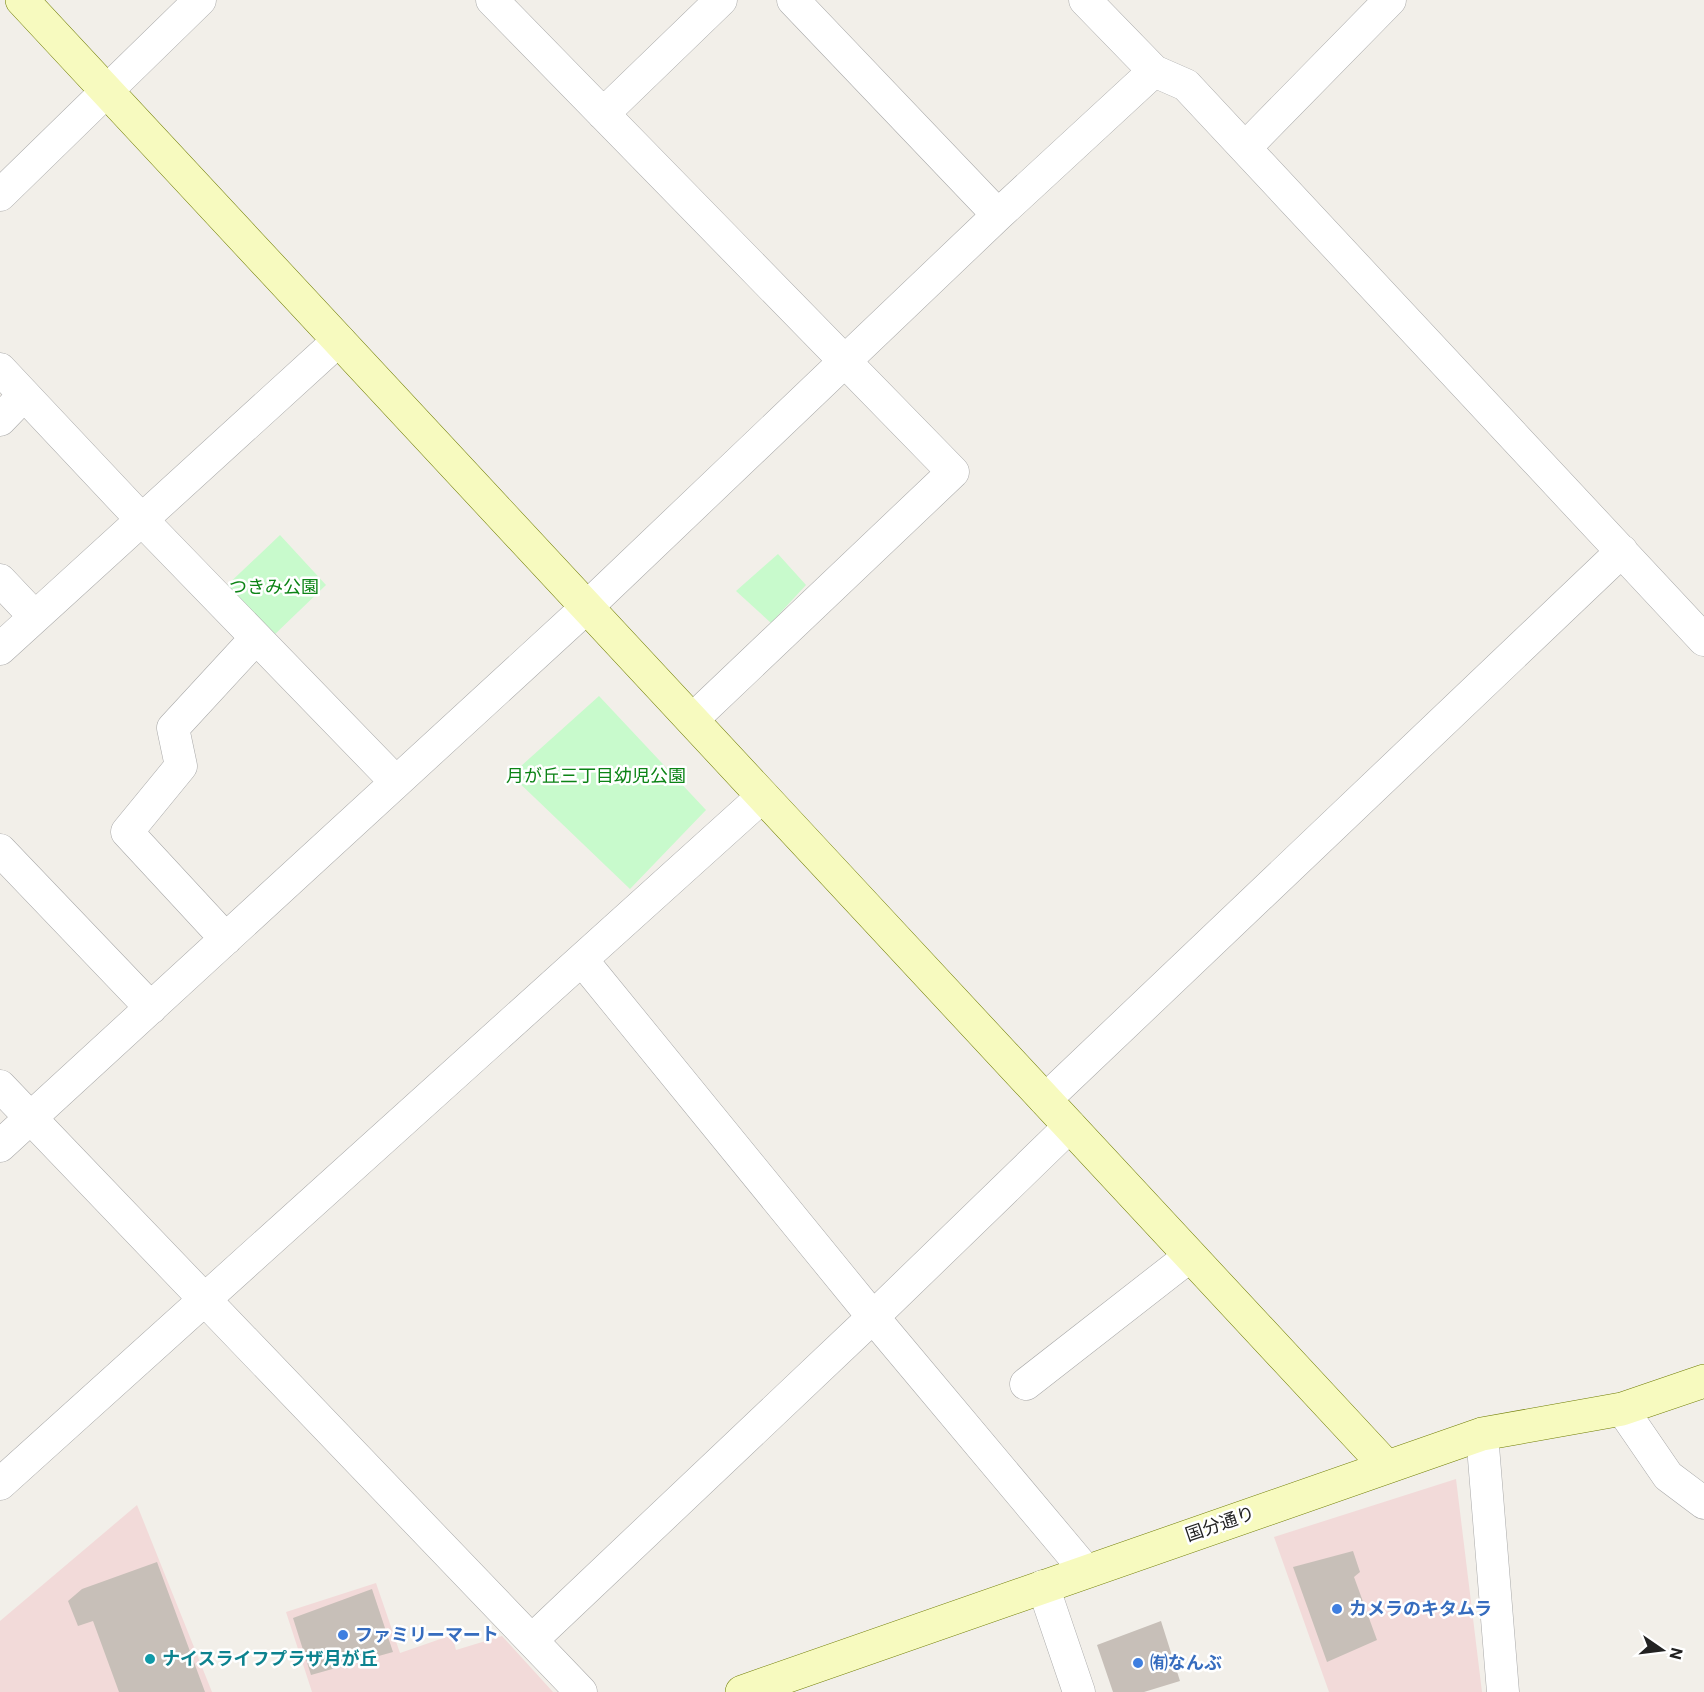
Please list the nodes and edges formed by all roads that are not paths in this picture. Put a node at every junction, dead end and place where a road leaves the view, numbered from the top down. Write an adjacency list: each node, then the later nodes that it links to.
1 (22, 0): 9 (street)
2 (200, 0): 9 (street)
3 (492, 0): 10 (street)
4 (722, 0): 10 (street)
5 (793, 0): 13 (street)
6 (1084, 0): 8 (street)
7 (1390, 0): 11 (street)
8 (1154, 71): 11 (street); 13 (street)
9 (107, 91): 12 (street); 14 (street)
10 (603, 114): 15 (street)
11 (1245, 148): 20 (street)
12 (0, 195)
13 (998, 215): 15 (street)
14 (339, 340): 19 (street); 22 (street)
15 (845, 361): 22 (street); 27 (street)
16 (0, 369): 17 (street)
17 (24, 395): 18 (street); 19 (street)
18 (0, 420)
19 (142, 520): 23 (street); 24 (street)
20 (1622, 550): 25 (street); 35 (street)
21 (0, 580): 23 (street)
22 (587, 607): 27 (street); 28 (street)
23 (35, 617): 26 (street)
24 (256, 638): 28 (street); 31 (street)
25 (1704, 640)
26 (0, 649)
27 (692, 720): 29 (street)
28 (396, 782): 31 (street)
29 (763, 796): 32 (street); 35 (street)
30 (0, 850): 33 (street)
31 (226, 939): 33 (street)
32 (582, 960): 40 (street); 41 (street)
33 (151, 1008): 36 (street)
34 (0, 1086): 36 (street)
35 (1045, 1100): 37 (street)
36 (31, 1118): 38 (street); 40 (street)
37 (1070, 1125): 39 (street); 41 (street)
38 (0, 1146)
39 (1190, 1256): 43 (street); 46 (street)
40 (205, 1300): 47 (street); 51 (street)
41 (873, 1317): 49 (street); 51 (street)
42 (1704, 1381): 44 (street, 国分通り)
43 (1026, 1384)
44 (1622, 1409): 45 (street, 国分通り); 48 (street)
45 (1482, 1434): 46 (street, 国分通り); 55 (street)
46 (1386, 1466): 49 (street, 国分通り)
47 (0, 1484)
48 (1704, 1503)
49 (1086, 1571): 50 (street, 国分通り)
50 (1043, 1586): 53 (street, 国分通り); 54 (street)
51 (532, 1640): 52 (street)
52 (581, 1692)
53 (742, 1692)
54 (1079, 1692)
55 (1503, 1692)

